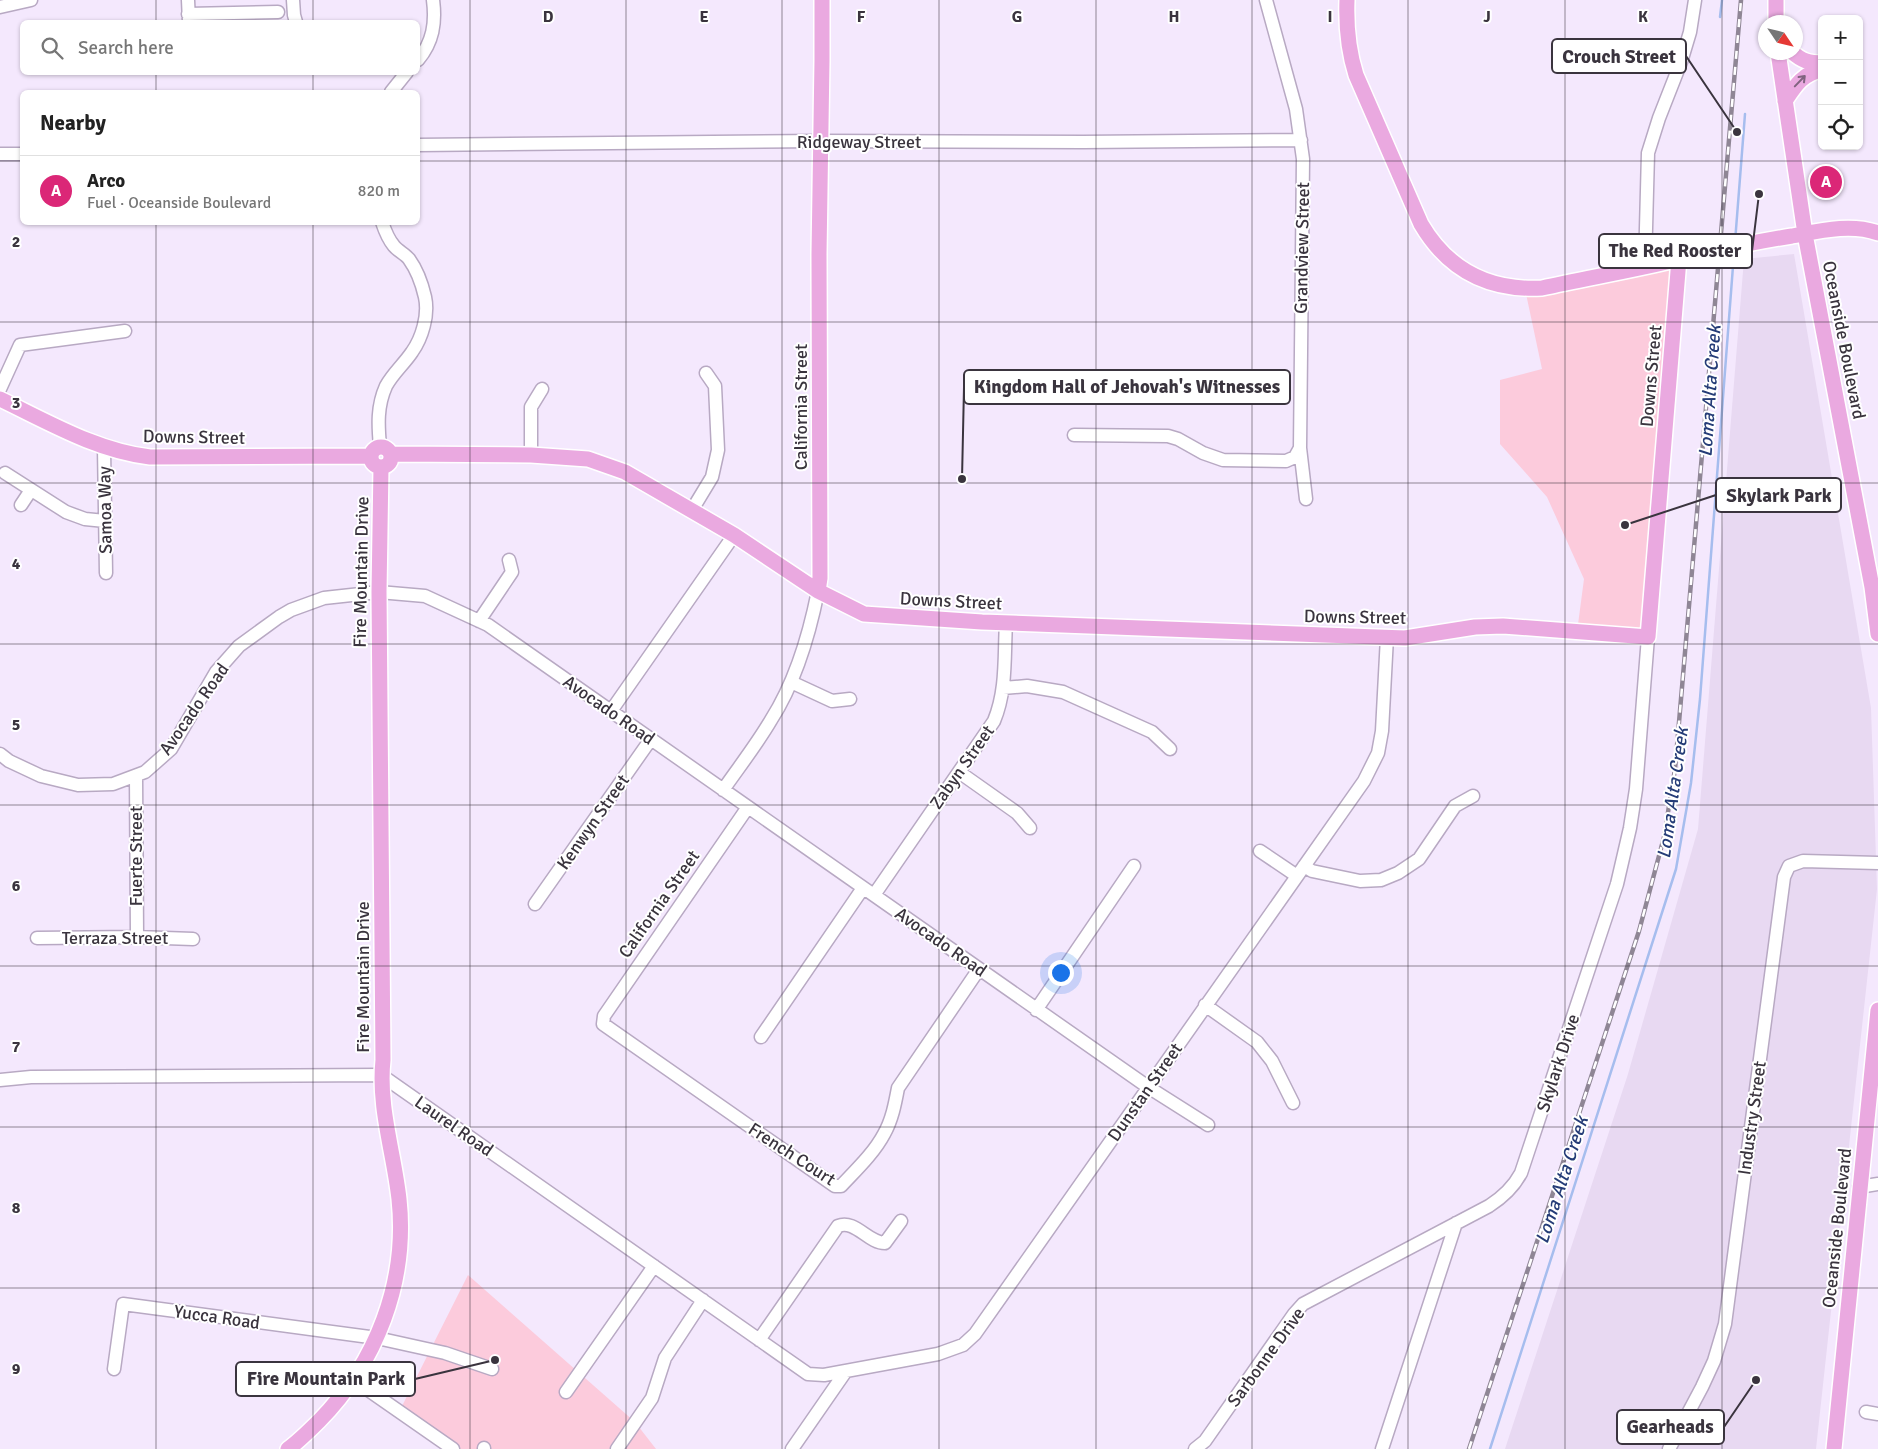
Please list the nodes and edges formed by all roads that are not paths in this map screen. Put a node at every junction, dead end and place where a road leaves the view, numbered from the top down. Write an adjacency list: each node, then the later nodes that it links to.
1 (31, 0): 10 (street)
2 (188, 0): 13 (street)
3 (293, 0): 14 (street)
4 (433, 0): 15 (street)
5 (822, 0): 24 (main road, California Street)
6 (1266, 0): 23 (street, Grandview Street)
7 (1347, 0): 32 (main road)
8 (1695, 0): 32 (street)
9 (1776, 0): 12 (main road)
10 (0, 7)
11 (278, 12): 13 (street)
12 (1776, 15)
13 (188, 18)
14 (296, 20)
15 (420, 57)
16 (1779, 60): 22 (main road, Oceanside Boulevard)
17 (1803, 60): 18 (main road)
18 (1818, 63)
19 (1818, 71): 22 (main road, one-way to 19)
20 (405, 75): 21 (street)
21 (393, 90)
22 (1785, 101): 30 (main road, Oceanside Boulevard)
23 (1301, 140): 24 (street, Ridgeway Street); 40 (street, Grandview Street)
24 (821, 141): 25 (street, Ridgeway Street); 53 (main road, California Street)
25 (420, 146)
26 (0, 154): 27 (street)
27 (20, 154)
28 (383, 225): 41 (street)
29 (1878, 233): 30 (main road)
30 (1805, 234): 31 (main road); 52 (main road, Oceanside Boulevard)
31 (1680, 259): 32 (main road); 59 (main road, Downs Street)
32 (1645, 266)
33 (125, 331): 35 (street)
34 (706, 373): 47 (street)
35 (0, 389)
36 (542, 389): 42 (street)
37 (0, 399): 39 (main road, Downs Street)
38 (1074, 435): 40 (street)
39 (104, 448): 41 (main road, Downs Street); 48 (street, Samoa Way)
40 (1300, 448): 45 (street, Grandview Street)
41 (380, 452): 42 (main road, Downs Street); 54 (main road, Fire Mountain Drive)
42 (530, 455): 47 (main road, Downs Street)
43 (5, 472): 44 (street)
44 (31, 490): 46 (street); 48 (street)
45 (1306, 499)
46 (21, 505)
47 (692, 510): 49 (main road, Downs Street)
48 (105, 521): 51 (street, Samoa Way)
49 (734, 535): 53 (main road, Downs Street); 63 (street)
50 (509, 560): 55 (street)
51 (106, 573)
52 (1875, 584): 57 (main road, Oceanside Boulevard)
53 (818, 591): 56 (main road, Downs Street); 60 (street, California Street)
54 (379, 592): 55 (street, Avocado Road); 68 (street, Avocado Road); 88 (main road, Fire Mountain Drive)
55 (478, 621): 63 (street, Avocado Road)
56 (1006, 623): 58 (main road, Downs Street); 61 (street, Zabyn Street)
57 (1878, 634)
58 (1387, 637): 59 (main road, Downs Street); 76 (street, Dunstan Street)
59 (1648, 637): 96 (street, Skylark Drive)
60 (791, 682): 62 (street); 69 (street, California Street)
61 (1003, 688): 65 (street); 67 (street, Zabyn Street)
62 (850, 699)
63 (611, 711): 64 (street, Avocado Road)
64 (651, 739): 69 (street, Avocado Road); 78 (street, Kenwyn Street)
65 (1170, 749)
66 (0, 754): 68 (street, Avocado Road)
67 (959, 772): 72 (street); 77 (street, Zabyn Street)
68 (136, 776): 79 (street, Fuerte Street)
69 (723, 790): 71 (street, Avocado Road)
70 (1473, 796): 76 (street)
71 (748, 807): 77 (street, Avocado Road); 86 (street, California Street)
72 (1030, 828)
73 (1260, 850): 76 (street)
74 (1878, 863): 112 (street, Industry Street)
75 (1134, 866): 84 (street)
76 (1300, 871): 83 (street, Dunstan Street)
77 (869, 892): 82 (street, Avocado Road); 87 (street, Zabyn Street)
78 (535, 904)
79 (137, 937): 80 (street, Terraza Street); 81 (street, Terraza Street)
80 (37, 938)
81 (193, 939)
82 (979, 969): 84 (street, Avocado Road); 86 (street, French Court)
83 (1205, 1005): 90 (street, Dunstan Street); 91 (street)
84 (1036, 1010): 90 (street, Avocado Road)
85 (1878, 1010): 94 (main road, Oceanside Boulevard)
86 (604, 1024)
87 (762, 1037)
88 (381, 1075): 89 (street); 97 (street, Laurel Road); 99 (main road, Fire Mountain Drive)
89 (0, 1080)
90 (1148, 1087): 92 (street, Avocado Road); 103 (street, Dunstan Street)
91 (1293, 1103)
92 (1208, 1125)
93 (1878, 1184): 94 (street)
94 (1859, 1187): 113 (main road, Oceanside Boulevard)
95 (901, 1221): 100 (street)
96 (1456, 1223): 110 (street, Sarbonne Drive); 111 (street)
97 (654, 1266): 98 (street, Laurel Road); 105 (street)
98 (703, 1300): 100 (street, Laurel Road); 108 (street)
99 (377, 1338): 101 (street, Yucca Road); 102 (street); 104 (main road, Fire Mountain Drive)
100 (759, 1340): 103 (street, Laurel Road)
101 (114, 1369)
102 (492, 1369)
103 (846, 1371): 109 (street)
104 (354, 1380): 106 (main road, Fire Mountain Drive); 107 (street)
105 (566, 1392)
106 (288, 1449)
107 (453, 1449)
108 (617, 1449)
109 (792, 1449)
110 (1195, 1449)
111 (1382, 1449)
112 (1669, 1449)
113 (1834, 1449)

